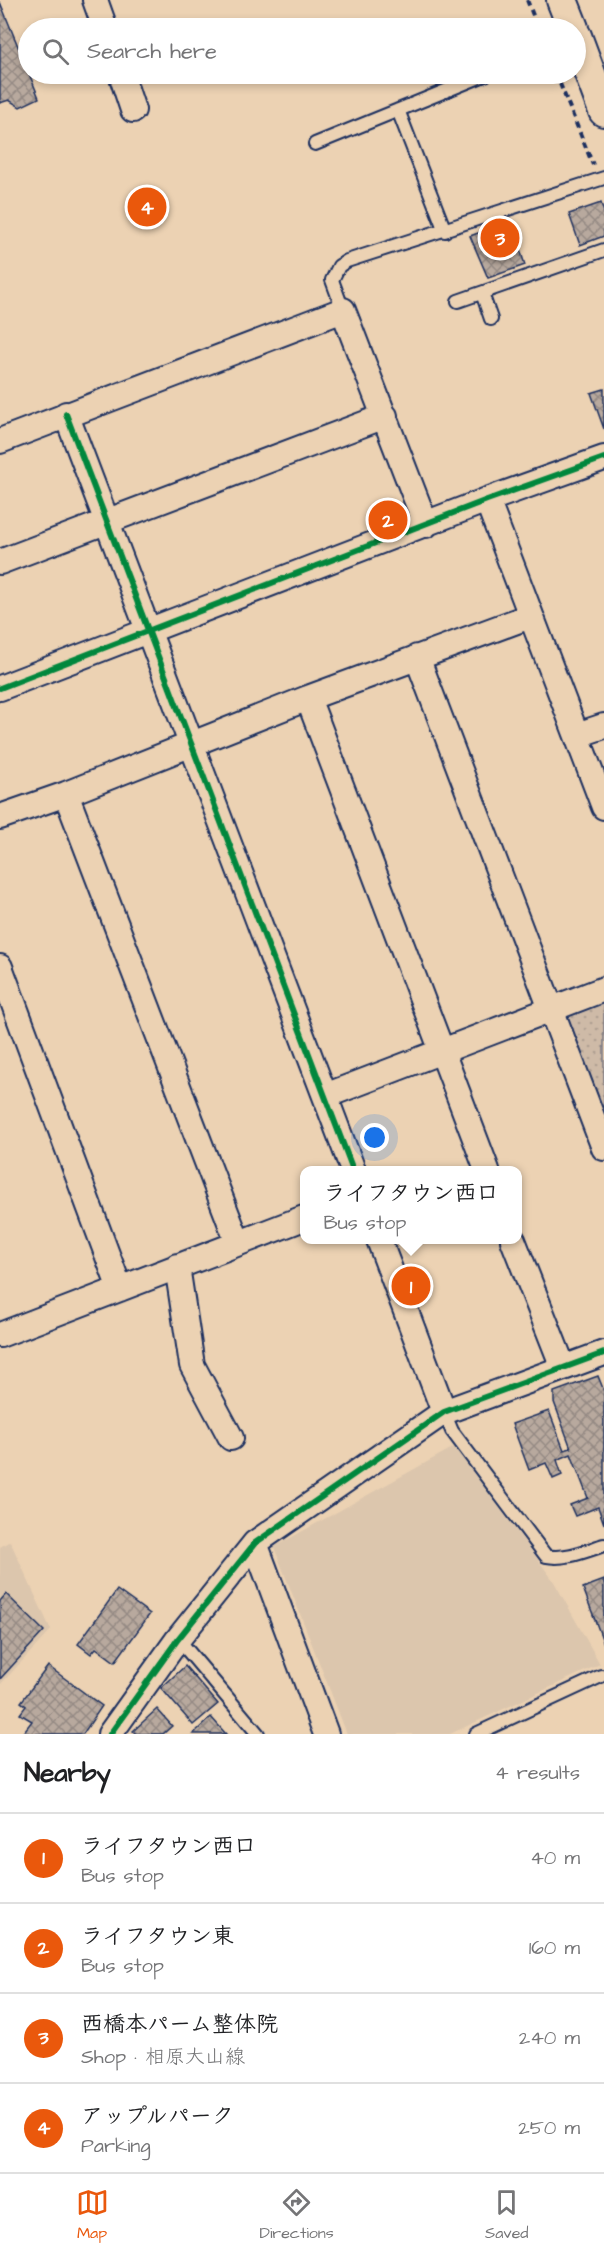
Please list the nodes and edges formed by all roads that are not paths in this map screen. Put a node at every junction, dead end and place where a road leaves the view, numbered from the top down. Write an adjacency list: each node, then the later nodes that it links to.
1 (95, 0): 3 (street)
2 (562, 0): 4 (street)
3 (101, 18)
4 (569, 18)
5 (586, 63): 10 (street)
6 (124, 84): 8 (street)
7 (462, 84): 9 (lane)
8 (133, 110)
9 (398, 110): 11 (lane); 13 (lane)
10 (604, 111)
11 (315, 144)
12 (601, 179): 13 (lane)
13 (445, 231): 17 (lane)
14 (604, 250): 15 (lane)
15 (482, 293): 16 (lane); 18 (lane)
16 (458, 301)
17 (343, 310): 19 (street); 20 (street)
18 (491, 319)
19 (66, 414): 21 (street); 24 (street)
20 (385, 416): 24 (street); 25 (street)
21 (0, 441)
22 (603, 463): 23 (street)
23 (488, 500): 25 (street); 27 (street)
24 (105, 521): 26 (street); 28 (street)
25 (426, 525): 28 (street)
26 (0, 562)
27 (530, 616): 29 (street); 33 (street)
28 (147, 632): 30 (street); 34 (street)
29 (417, 657): 31 (street); 40 (street)
30 (0, 688)
31 (308, 698): 34 (street); 41 (street)
32 (604, 726): 33 (street)
33 (577, 735): 36 (street)
34 (190, 745): 35 (street); 42 (street)
35 (66, 794): 37 (street); 47 (street)
36 (604, 807)
37 (0, 817)
38 (0, 967): 51 (street)
39 (604, 989): 40 (street)
40 (552, 1010): 41 (street); 43 (street)
41 (441, 1051): 42 (street); 45 (street)
42 (325, 1096): 44 (street)
43 (604, 1148)
44 (351, 1166)
45 (485, 1166)
46 (300, 1220): 47 (street)
47 (238, 1243): 50 (street)
48 (381, 1244): 55 (street)
49 (515, 1244): 54 (street)
50 (177, 1266): 51 (street); 56 (street)
51 (120, 1289): 52 (street)
52 (0, 1334)
53 (604, 1353): 54 (street)
54 (563, 1367): 55 (street)
55 (444, 1412): 57 (street); 58 (lane)
56 (231, 1438)
57 (255, 1544): 59 (street); 63 (street)
58 (604, 1545)
59 (178, 1639): 61 (street); 62 (lane)
60 (602, 1676): 64 (lane)
61 (115, 1732)
62 (258, 1734)
63 (326, 1734)
64 (476, 1734)

